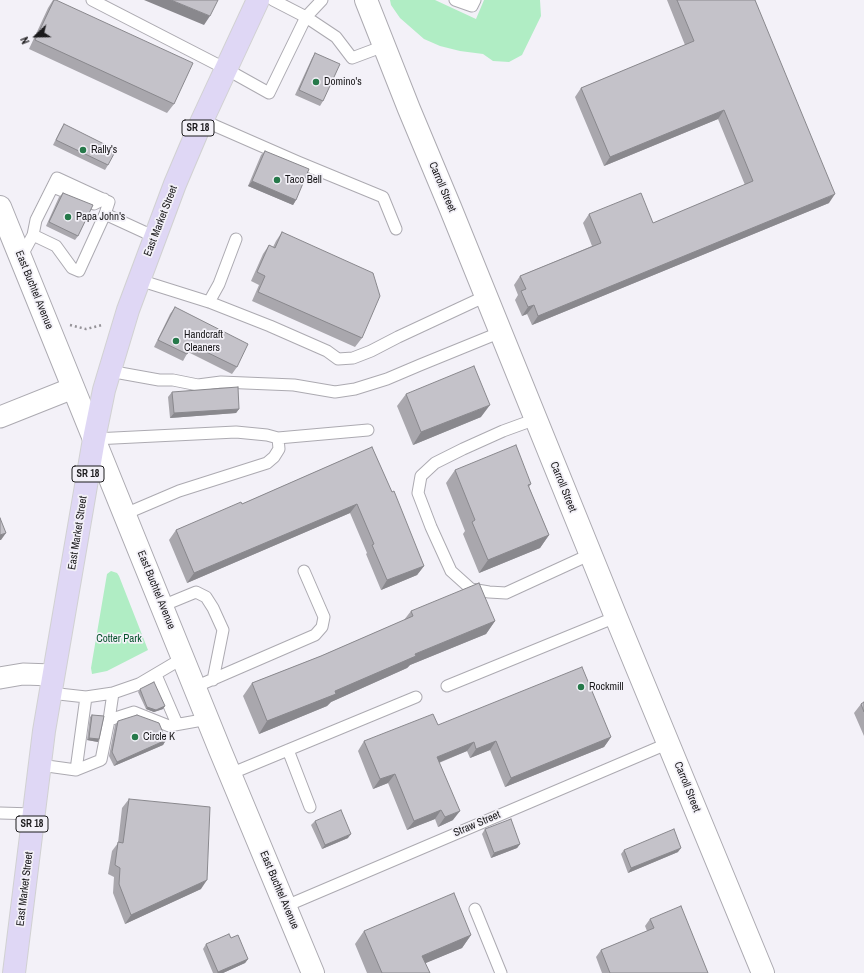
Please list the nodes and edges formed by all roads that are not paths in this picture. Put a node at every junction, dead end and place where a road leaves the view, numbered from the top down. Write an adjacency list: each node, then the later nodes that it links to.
1 (92, 0): 10 (lane)
2 (258, 0): 10 (main road, East Market Street / SR 18)
3 (273, 0): 8 (lane)
4 (322, 0): 8 (lane)
5 (366, 0): 9 (street, Carroll Street)
6 (455, 0): 7 (lane)
7 (475, 0)
8 (306, 17): 9 (lane); 10 (lane)
9 (384, 46): 20 (street, Carroll Street)
10 (226, 69): 11 (main road, East Market Street / SR 18)
11 (202, 120): 14 (lane); 16 (main road, East Market Street / SR 18)
12 (0, 207): 18 (street, East Buchtel Avenue)
13 (105, 214): 15 (lane); 15 (lane); 16 (lane)
14 (396, 229)
15 (33, 235): 18 (lane)
16 (155, 237): 19 (main road, East Market Street / SR 18)
17 (236, 240): 21 (lane)
18 (21, 257): 24 (street, East Buchtel Avenue)
19 (139, 280): 21 (lane); 23 (main road, East Market Street / SR 18)
20 (486, 296): 21 (lane); 22 (street, Carroll Street)
21 (209, 302)
22 (501, 332): 23 (lane); 26 (street, Carroll Street)
23 (109, 371): 28 (main road, East Market Street / SR 18)
24 (73, 388): 25 (street); 28 (street, East Buchtel Avenue)
25 (0, 417)
26 (536, 419): 31 (street, Carroll Street); 31 (lane)
27 (368, 430): 29 (lane)
28 (94, 438): 29 (lane); 30 (street, East Buchtel Avenue); 39 (main road, East Market Street / SR 18)
29 (278, 438): 30 (lane)
30 (125, 514): 33 (street, East Buchtel Avenue)
31 (591, 554): 34 (street, Carroll Street)
32 (304, 570): 38 (lane)
33 (162, 606): 35 (street, East Buchtel Avenue); 38 (lane)
34 (616, 617): 40 (lane); 47 (street, Carroll Street)
35 (183, 658): 36 (lane); 38 (street, East Buchtel Avenue)
36 (156, 675): 41 (lane); 46 (lane)
37 (0, 678): 39 (street)
38 (204, 683): 44 (street, East Buchtel Avenue)
39 (52, 684): 43 (lane); 49 (main road, East Market Street / SR 18)
40 (447, 686)
41 (113, 693): 43 (lane); 45 (lane)
42 (416, 696): 48 (lane)
43 (86, 697): 50 (lane)
44 (208, 719): 46 (lane); 51 (street, East Buchtel Avenue)
45 (109, 720): 46 (lane); 50 (lane)
46 (177, 724)
47 (669, 743): 55 (lane, Straw Street); 60 (street, Carroll Street)
48 (288, 750): 51 (lane); 52 (lane)
49 (40, 765): 50 (lane); 54 (main road, East Market Street / SR 18)
50 (76, 770)
51 (230, 774): 55 (street, East Buchtel Avenue)
52 (310, 807)
53 (0, 813): 54 (lane)
54 (34, 814): 57 (main road, East Market Street / SR 18)
55 (286, 906): 58 (street, East Buchtel Avenue)
56 (475, 909): 59 (lane)
57 (14, 973)
58 (313, 973)
59 (501, 973)
60 (763, 973)

